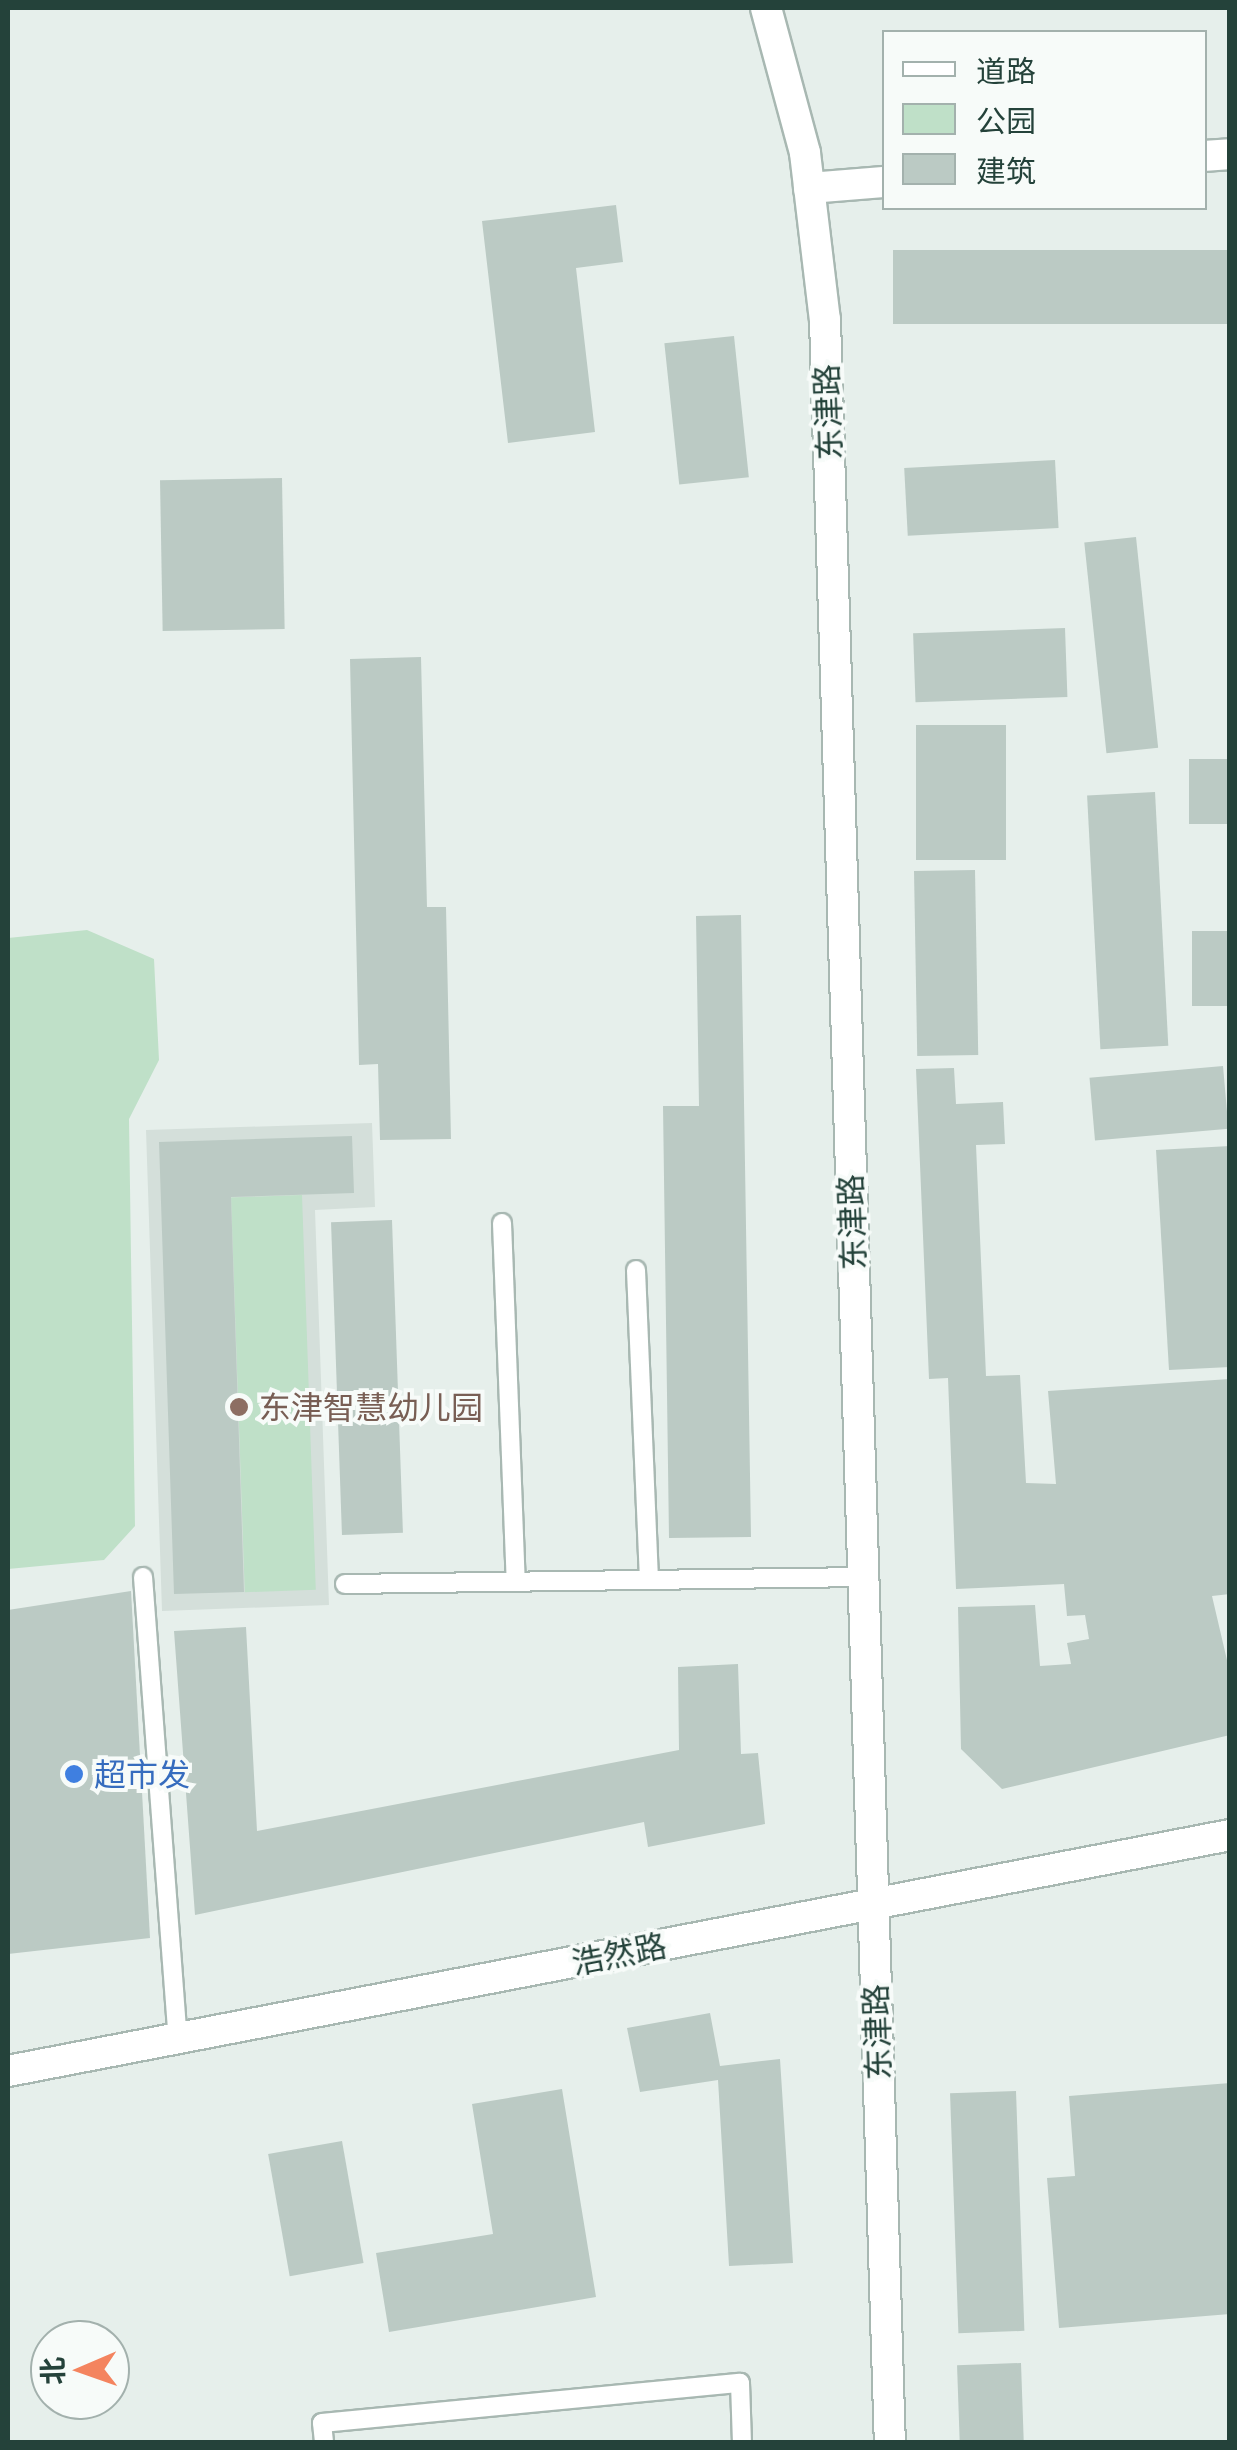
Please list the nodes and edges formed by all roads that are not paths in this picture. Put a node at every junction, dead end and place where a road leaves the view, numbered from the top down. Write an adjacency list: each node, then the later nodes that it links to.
1 (766, 8): 3 (street, 东津路)
2 (882, 182): 3 (street)
3 (809, 188): 7 (street, 东津路)
4 (502, 1224): 9 (lane)
5 (636, 1270): 8 (lane)
6 (142, 1577): 13 (lane)
7 (863, 1577): 8 (lane); 12 (street, 东津路)
8 (649, 1580): 9 (lane)
9 (516, 1582): 10 (lane)
10 (344, 1584)
11 (1230, 1834): 12 (street, 浩然路)
12 (873, 1905): 13 (street, 浩然路); 17 (street, 东津路)
13 (178, 2038): 14 (street, 浩然路)
14 (8, 2071)
15 (324, 2442): 16 (lane)
16 (742, 2442)
17 (890, 2442)

